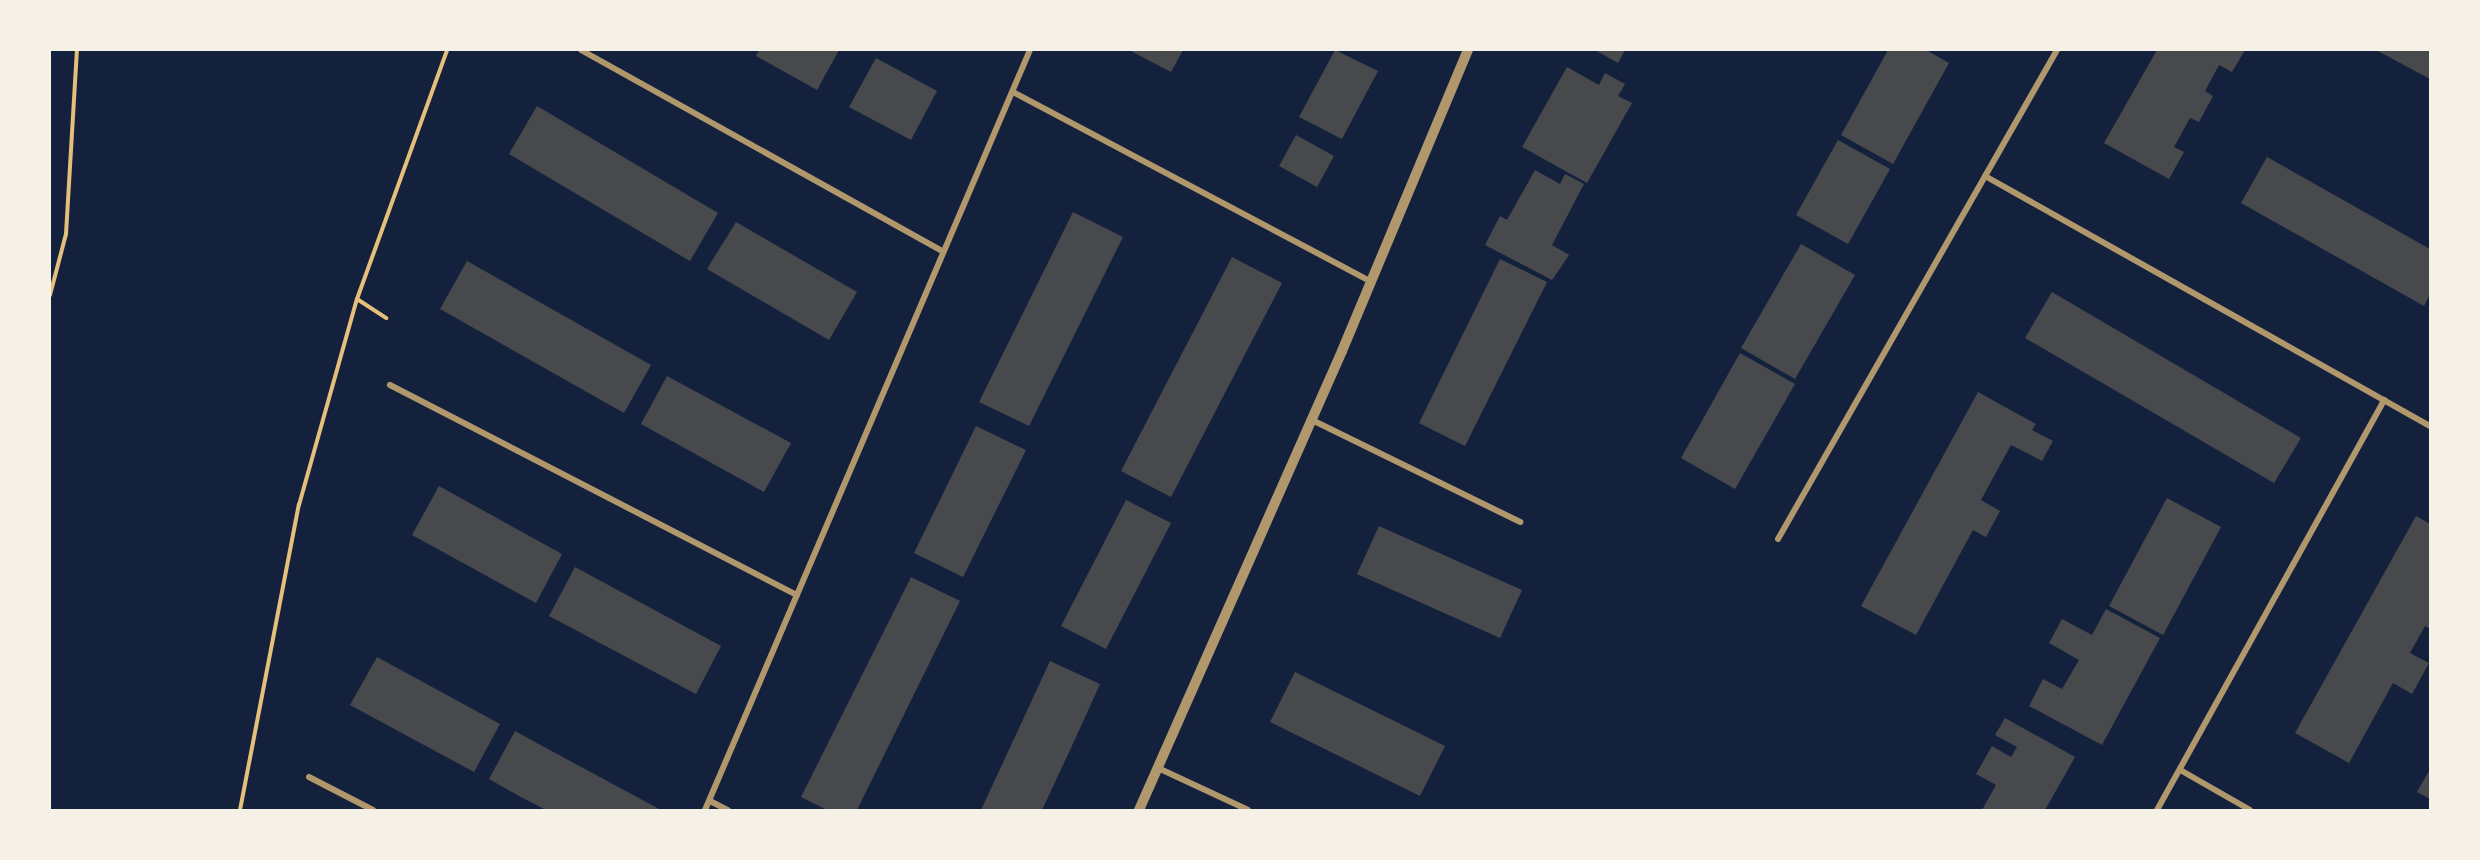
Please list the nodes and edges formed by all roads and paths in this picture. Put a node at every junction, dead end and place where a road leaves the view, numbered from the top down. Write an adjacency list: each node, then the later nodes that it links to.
1 (77, 50): 11 (path)
2 (447, 50): 12 (path)
3 (581, 50): 9 (street)
4 (1030, 50): 7 (street)
5 (1468, 50): 10 (street)
6 (2056, 50): 8 (street)
7 (1013, 92): 9 (street); 10 (street)
8 (1985, 176): 15 (street); 19 (street)
9 (940, 250): 20 (street)
10 (1370, 281): 16 (street)
11 (50, 295)
12 (357, 299): 13 (path); 25 (path)
13 (386, 318)
14 (390, 385): 20 (street)
15 (2384, 400): 17 (street); 22 (street)
16 (1312, 420): 18 (street); 21 (street)
17 (2430, 426)
18 (1520, 522)
19 (1778, 539)
20 (797, 595): 24 (street)
21 (1158, 768): 29 (street); 30 (street)
22 (2182, 771): 31 (street); 32 (street)
23 (309, 777): 26 (street)
24 (710, 801): 27 (street); 28 (street)
25 (240, 810)
26 (374, 810)
27 (705, 810)
28 (728, 810)
29 (1139, 810)
30 (1248, 810)
31 (2157, 810)
32 (2250, 810)

